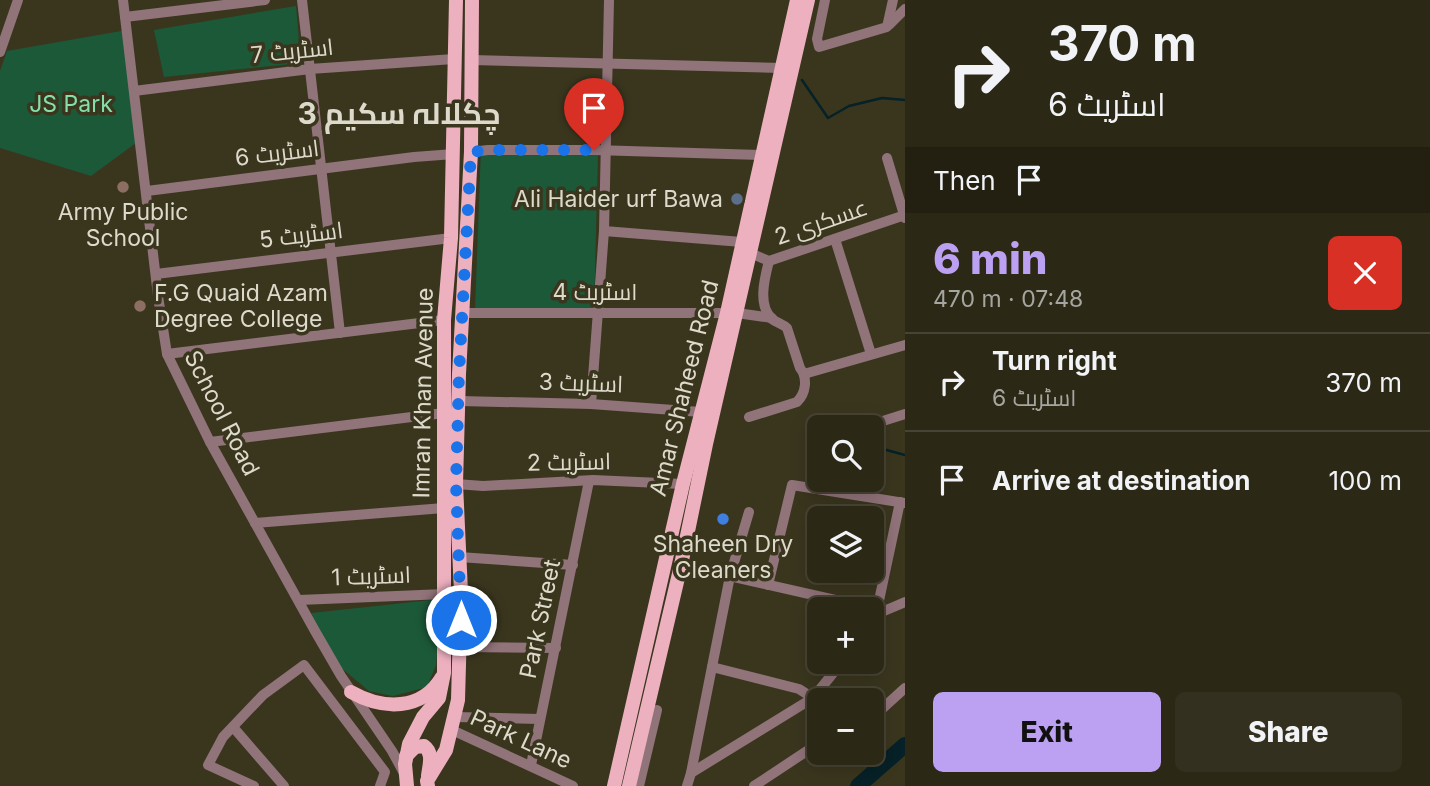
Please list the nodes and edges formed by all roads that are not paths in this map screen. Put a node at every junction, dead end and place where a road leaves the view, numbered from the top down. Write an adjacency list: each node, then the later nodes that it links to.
1 (18, 0): 15 (street)
2 (123, 0): 13 (street, School Road)
3 (265, 0): 13 (street)
4 (302, 0): 20 (street)
5 (456, 0): 16 (main road, Imran Khan Avenue)
6 (472, 0): 17 (main road, Imran Khan Avenue)
7 (609, 0): 18 (street)
8 (797, 0): 19 (main road, Amar Shaheed Road)
9 (808, 0): 33 (main road, Amar Shaheed Road)
10 (825, 0): 14 (street)
11 (893, 0): 14 (street)
12 (905, 9): 14 (street)
13 (125, 17): 21 (street, School Road)
14 (887, 27)
15 (0, 52)
16 (454, 59): 20 (street, اسٹریٹ 7); 24 (main road, Imran Khan Avenue)
17 (472, 60): 18 (street); 22 (main road, Imran Khan Avenue)
18 (610, 64): 19 (street); 23 (street)
19 (782, 68): 25 (main road, Amar Shaheed Road)
20 (310, 69): 21 (street, اسٹریٹ 7); 27 (street)
21 (134, 91): 28 (street, School Road)
22 (471, 152): 23 (street); 37 (main road, Imran Khan Avenue)
23 (606, 152): 25 (street); 30 (street)
24 (454, 154): 27 (street, اسٹریٹ 6); 31 (main road, Imran Khan Avenue)
25 (761, 155): 33 (main road, Amar Shaheed Road)
26 (887, 158): 29 (street)
27 (323, 168): 28 (street, اسٹریٹ 6); 34 (street)
28 (147, 191): 36 (street, School Road)
29 (905, 216): 32 (street, عسکری 2)
30 (604, 231): 33 (street); 38 (street)
31 (451, 238): 34 (street, اسٹریٹ 5); 41 (main road, Imran Khan Avenue)
32 (835, 239): 35 (street, عسکری 2); 45 (street)
33 (746, 248): 35 (street, عسکری 2); 39 (main road, Amar Shaheed Road)
34 (332, 252): 36 (street, اسٹریٹ 5); 42 (street)
35 (769, 261): 40 (street)
36 (156, 274): 44 (street, School Road)
37 (463, 313): 38 (street, اسٹریٹ 4); 47 (main road, Imran Khan Avenue)
38 (599, 313): 39 (street, اسٹریٹ 4); 48 (street)
39 (732, 313): 40 (street, اسٹریٹ 4); 49 (main road, Amar Shaheed Road); 55 (main road, Amar Shaheed Road)
40 (772, 318): 46 (street)
41 (444, 320): 42 (street); 50 (main road, Imran Khan Avenue)
42 (340, 333): 44 (street)
43 (905, 345): 45 (street)
44 (167, 354): 54 (street, School Road)
45 (872, 354): 46 (street)
46 (804, 374): 52 (street)
47 (460, 401): 48 (street, اسٹریٹ 3); 57 (main road, Imran Khan Avenue)
48 (591, 404): 49 (street, اسٹریٹ 3)
49 (701, 412): 55 (main road, Amar Shaheed Road)
50 (444, 413): 54 (street); 60 (main road, Imran Khan Avenue)
51 (905, 414): 53 (street)
52 (749, 418)
53 (884, 421)
54 (210, 442): 62 (street, School Road)
55 (700, 443): 58 (main road, Amar Shaheed Road); 65 (main road, Amar Shaheed Road)
56 (589, 481): 57 (street, اسٹریٹ 2); 58 (street, اسٹریٹ 2); 64 (street, Park Street)
57 (456, 484): 63 (main road, Imran Khan Avenue)
58 (683, 484): 100 (main road, Amar Shaheed Road)
59 (902, 503): 67 (street); 70 (street)
60 (444, 508): 62 (street); 68 (main road, Imran Khan Avenue)
61 (749, 512): 66 (street)
62 (255, 523): 71 (street, School Road)
63 (459, 557): 64 (street); 74 (main road, Imran Khan Avenue)
64 (573, 565): 75 (street, Park Street)
65 (681, 565): 66 (street); 91 (main road, Amar Shaheed Road)
66 (730, 576): 67 (street); 76 (street)
67 (768, 585): 69 (street)
68 (445, 594): 71 (street, اسٹریٹ 1); 77 (main road, Imran Khan Avenue)
69 (820, 597)
70 (880, 597)
71 (299, 600): 81 (street, School Road)
72 (905, 602): 73 (street)
73 (884, 611)
74 (460, 647): 75 (street); 87 (main road, Imran Khan Avenue)
75 (556, 648): 86 (street, Park Street)
76 (712, 667): 82 (street); 93 (street)
77 (444, 674): 81 (main road); 90 (main road, Imran Khan Avenue)
78 (832, 674): 79 (street)
79 (821, 688)
80 (905, 688): 84 (street)
81 (351, 692): 94 (street, School Road)
82 (807, 694)
83 (807, 702): 93 (street)
84 (884, 707)
85 (657, 710): 91 (street)
86 (540, 719): 87 (street); 92 (street, Park Street)
87 (454, 724): 92 (street, Park Lane); 95 (main road, Imran Khan Avenue)
88 (233, 727): 96 (street); 97 (street); 98 (street)
89 (807, 751): 104 (street)
90 (406, 756): 94 (main road, Imran Khan Avenue); 95 (main road)
91 (640, 758): 101 (main road, Amar Shaheed Road); 102 (street)
92 (531, 765): 99 (street, Park Lane)
93 (691, 773): 103 (street)
94 (408, 783)
95 (428, 783)
96 (248, 784)
97 (284, 786)
98 (380, 786)
99 (573, 786)
100 (614, 786)
101 (629, 786)
102 (639, 786)
103 (687, 786)
104 (754, 786)

